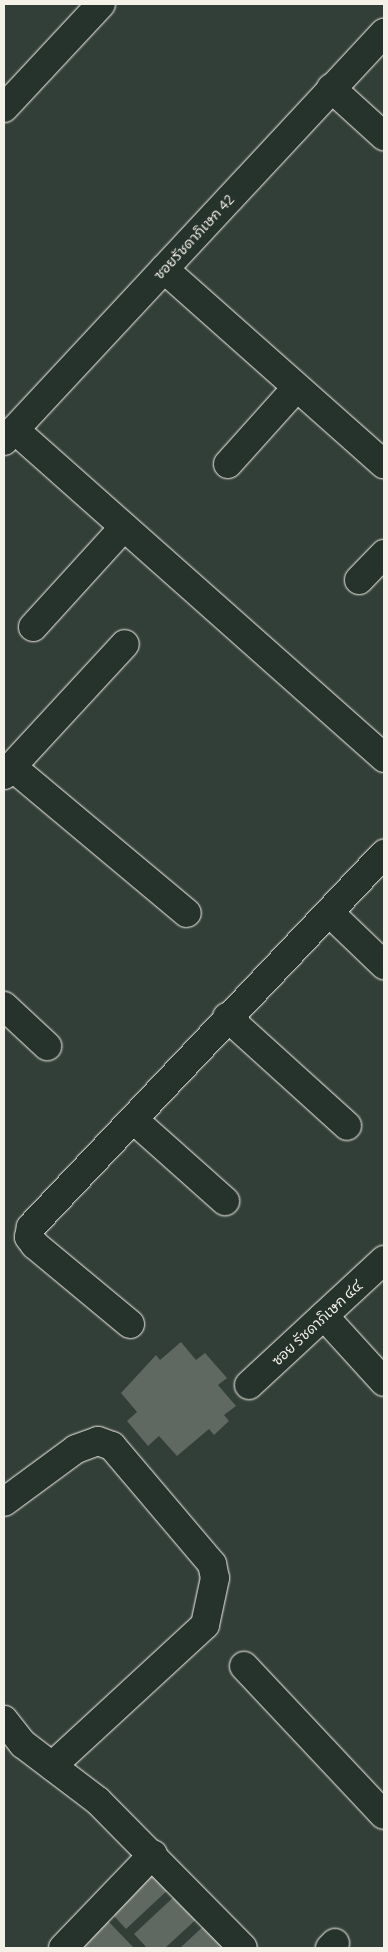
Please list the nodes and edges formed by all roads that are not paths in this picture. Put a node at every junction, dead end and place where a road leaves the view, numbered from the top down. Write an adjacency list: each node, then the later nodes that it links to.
1 (101, 4): 4 (street)
2 (384, 32): 3 (street, ซอยรัชดาภิเษก 42)
3 (331, 88): 5 (street); 6 (street, ซอยรัชดาภิเษก 42)
4 (4, 108)
5 (384, 136)
6 (164, 269): 7 (street); 8 (street, ซอยรัชดาภิเษก 42)
7 (297, 387): 9 (street); 10 (street)
8 (9, 436): 11 (street)
9 (228, 464)
10 (384, 464)
11 (124, 527): 14 (street); 16 (street)
12 (384, 554): 13 (street)
13 (359, 580)
14 (32, 627)
15 (125, 644): 17 (street)
16 (384, 758)
17 (7, 771): 19 (street)
18 (384, 854): 20 (street)
19 (187, 913)
20 (331, 914): 21 (street); 23 (street)
21 (384, 965)
22 (4, 1006): 24 (street)
23 (227, 1017): 25 (street); 26 (street)
24 (47, 1046)
25 (134, 1120): 27 (street); 30 (street)
26 (347, 1126)
27 (225, 1201)
28 (384, 1260): 29 (street, ซอย รัชดาภิเษก ๔๔)
29 (324, 1316): 31 (street); 32 (street, ซอย รัชดาภิเษก ๔๔)
30 (130, 1324)
31 (384, 1382)
32 (249, 1385)
33 (4, 1502): 36 (street)
34 (244, 1666): 37 (street)
35 (4, 1720): 36 (street)
36 (52, 1766): 38 (street)
37 (384, 1815)
38 (153, 1854): 39 (street); 40 (street)
39 (63, 1948)
40 (242, 1948)

